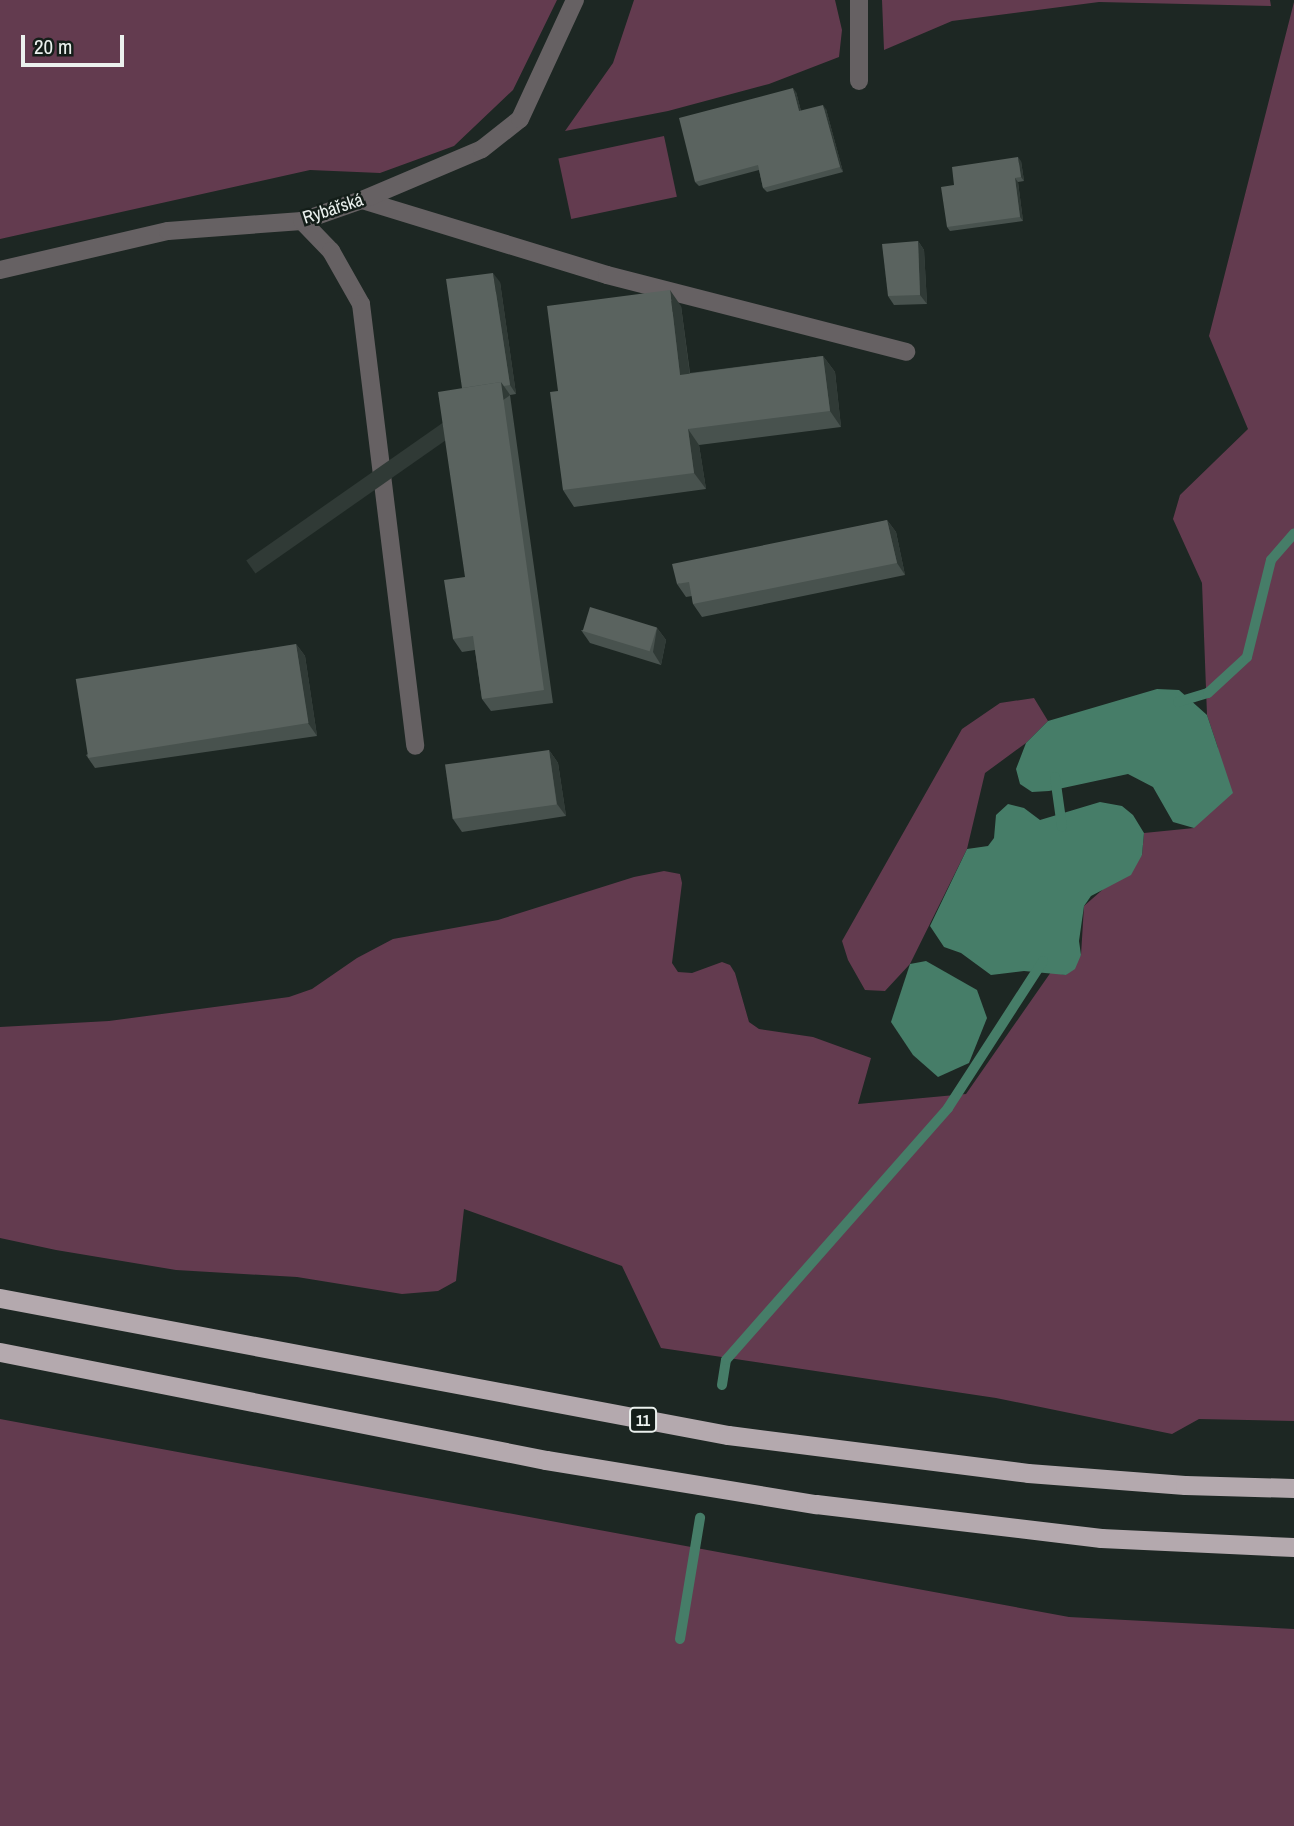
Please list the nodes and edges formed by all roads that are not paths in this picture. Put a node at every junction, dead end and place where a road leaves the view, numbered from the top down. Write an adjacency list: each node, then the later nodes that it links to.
1 (575, 0): 4 (street, Rybářská)
2 (859, 0): 3 (street)
3 (859, 81)
4 (362, 200): 5 (street, Rybářská); 7 (street)
5 (303, 221): 6 (street, Rybářská); 8 (street)
6 (0, 270)
7 (906, 352)
8 (415, 746)
9 (0, 1298): 11 (highway, 11)
10 (0, 1352): 12 (highway)
11 (1294, 1488)
12 (1294, 1547)

